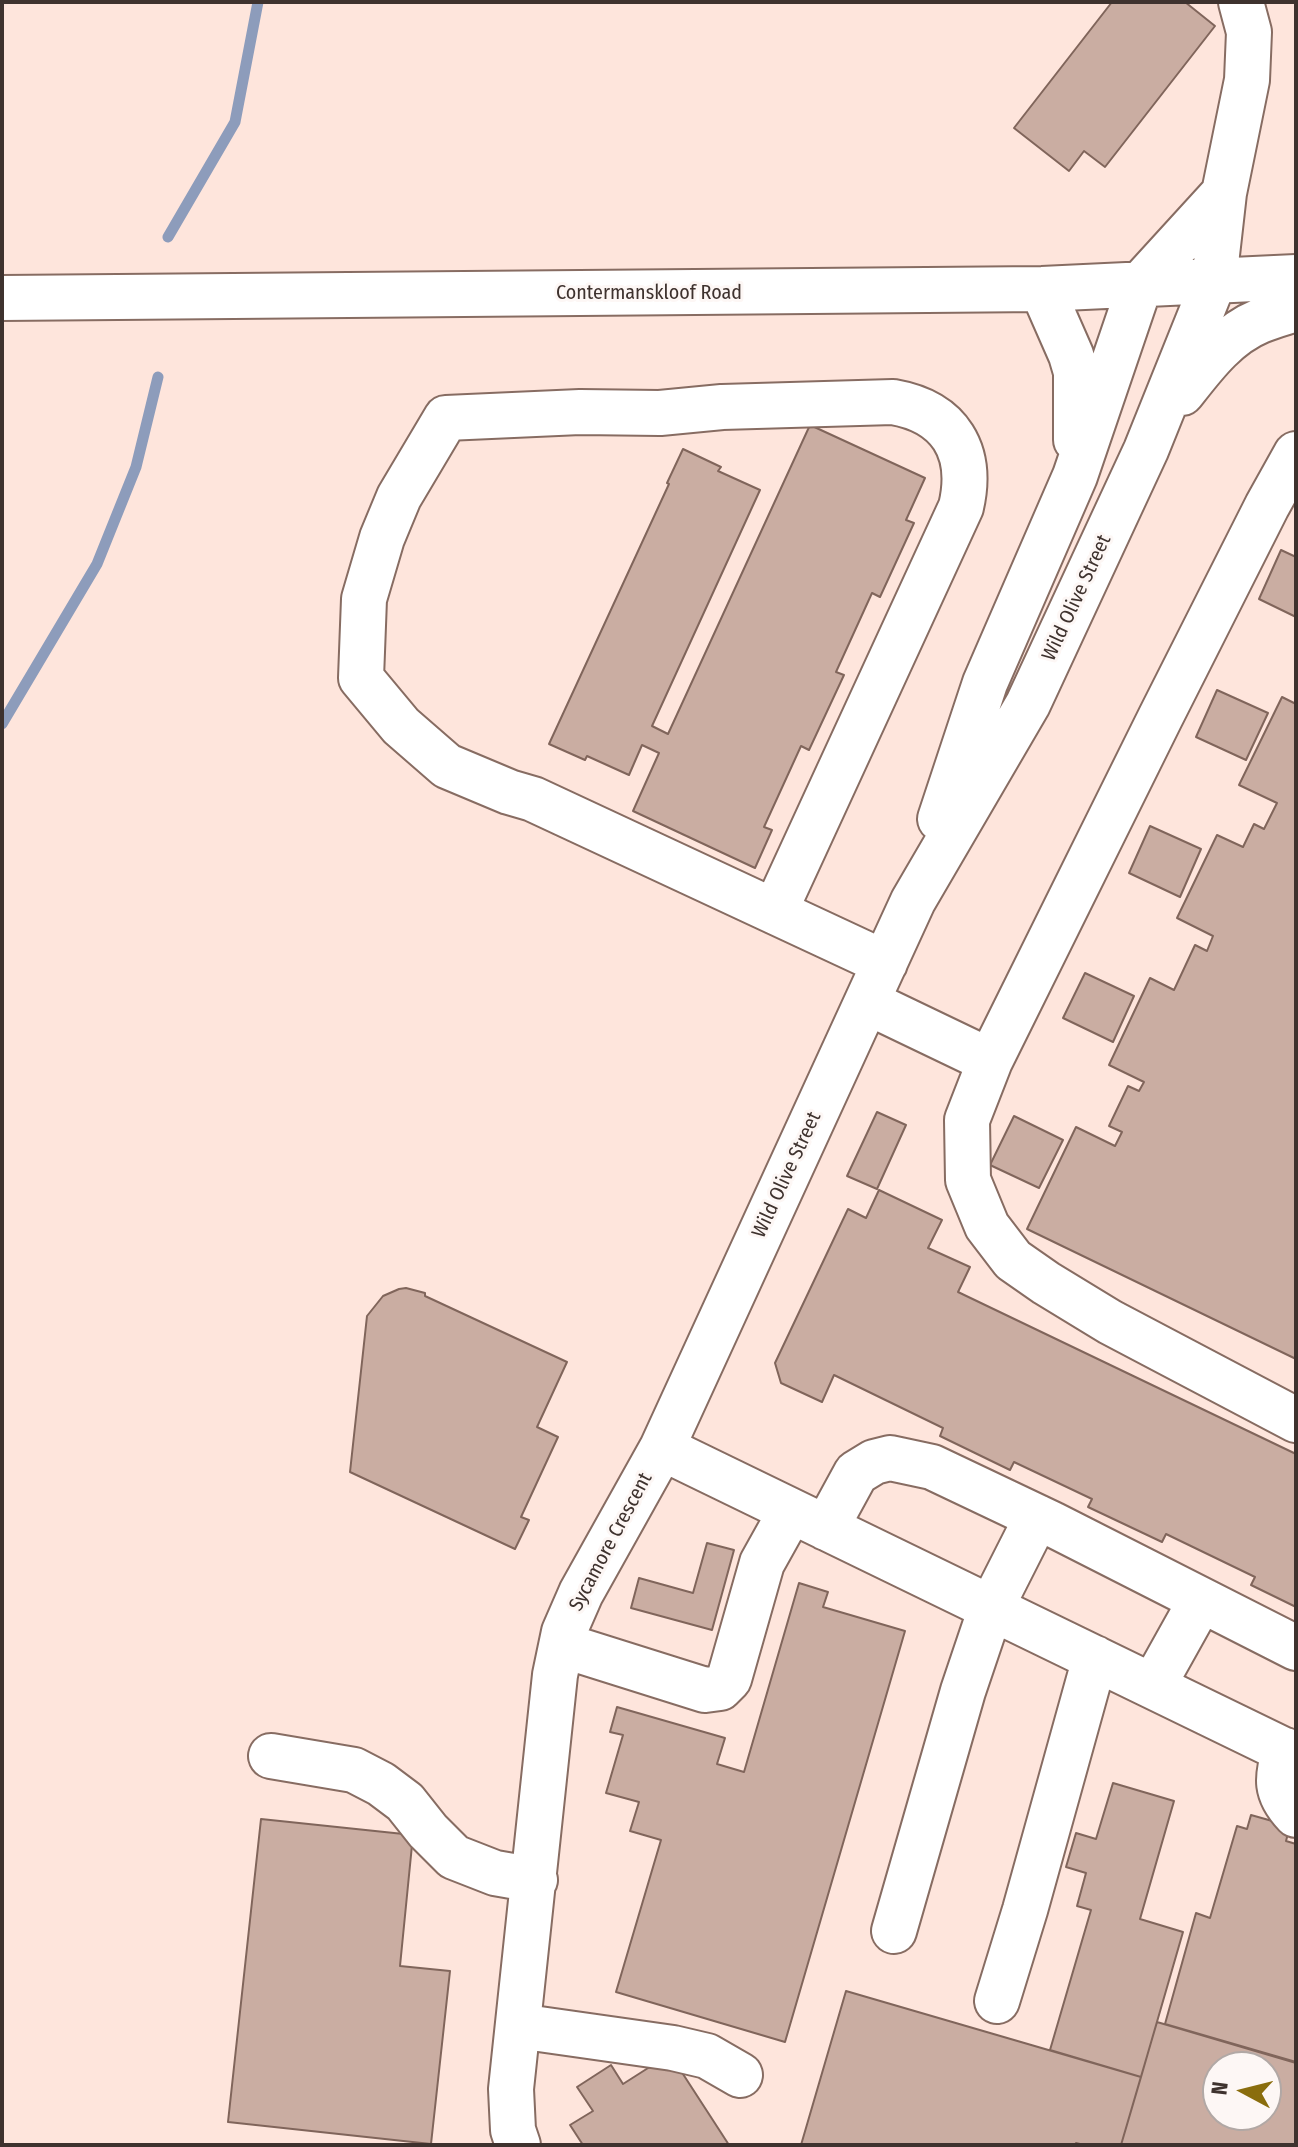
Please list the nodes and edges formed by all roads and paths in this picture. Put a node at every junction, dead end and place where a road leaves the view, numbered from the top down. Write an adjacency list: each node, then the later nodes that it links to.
1 (1241, 2): 2 (street, Wild Olive Street)
2 (1224, 193): 4 (street, Wild Olive Street); 5 (street)
3 (1296, 277): 4 (street, Contermanskloof Road)
4 (1214, 281): 5 (street, Contermanskloof Road); 10 (street, Wild Olive Street)
5 (1140, 285): 6 (street, Contermanskloof Road); 11 (street, Wild Olive Street)
6 (1042, 289): 7 (street, Contermanskloof Road); 11 (street)
7 (2, 298)
8 (1296, 309): 10 (street)
9 (1296, 454): 16 (street)
10 (1141, 460): 11 (street); 12 (street, Wild Olive Street)
11 (1080, 461): 12 (street, Wild Olive Street)
12 (913, 901): 14 (street, Wild Olive Street)
13 (775, 911): 13 (street); 14 (street)
14 (885, 963): 15 (street, Wild Olive Street)
15 (867, 1002): 16 (street); 18 (street, Wild Olive Street)
16 (990, 1061): 17 (street)
17 (1296, 1420)
18 (662, 1448): 20 (street, Sycamore Crescent); 23 (street, Sycamore Crescent)
19 (1037, 1517): 20 (street); 21 (street); 22 (street)
20 (809, 1519): 22 (street, Sycamore Crescent); 23 (street)
21 (1201, 1600): 24 (street); 26 (street)
22 (991, 1608): 25 (street, Sycamore Crescent); 31 (street)
23 (562, 1645): 30 (street, Sycamore Crescent)
24 (1296, 1648)
25 (1095, 1658): 26 (street, Sycamore Crescent); 32 (street)
26 (1153, 1686): 27 (street, Sycamore Crescent)
27 (1290, 1753): 29 (street)
28 (271, 1756): 30 (street)
29 (1296, 1815)
30 (535, 1880): 33 (street, Sycamore Crescent)
31 (894, 1931)
32 (997, 2001)
33 (518, 2026): 34 (street); 35 (street, Sycamore Crescent)
34 (740, 2075)
35 (518, 2145)

